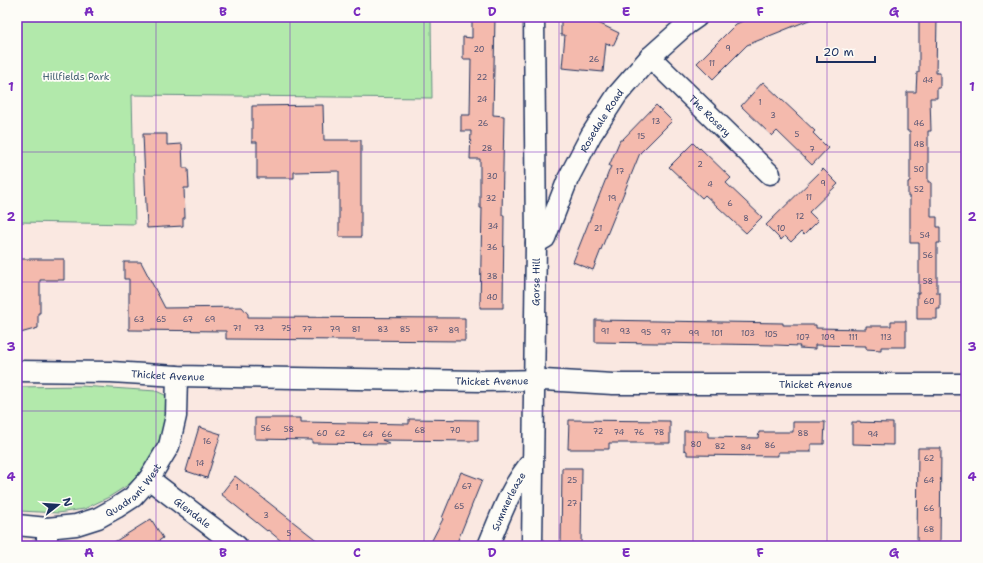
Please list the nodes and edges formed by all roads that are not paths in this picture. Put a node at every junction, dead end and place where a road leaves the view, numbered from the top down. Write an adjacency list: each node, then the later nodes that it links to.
1 (534, 17): 5 (street, Gorse Hill)
2 (697, 17): 3 (street, Rosedale Road)
3 (650, 57): 4 (street, The Rosery); 5 (street, Rosedale Road)
4 (770, 174)
5 (536, 243): 8 (street, Gorse Hill)
6 (17, 371): 7 (street, Thicket Avenue)
7 (177, 376): 8 (street, Thicket Avenue); 11 (street, Quadrant West)
8 (534, 380): 9 (street, Thicket Avenue); 10 (street, Gorse Hill)
9 (966, 384)
10 (533, 460): 15 (street, Summerleaze); 16 (street, Gorse Hill)
11 (149, 480): 13 (street, Quadrant West); 14 (street, Glendale)
12 (17, 525): 13 (street, Quadrant West)
13 (47, 537)
14 (237, 546)
15 (488, 546)
16 (532, 546)

